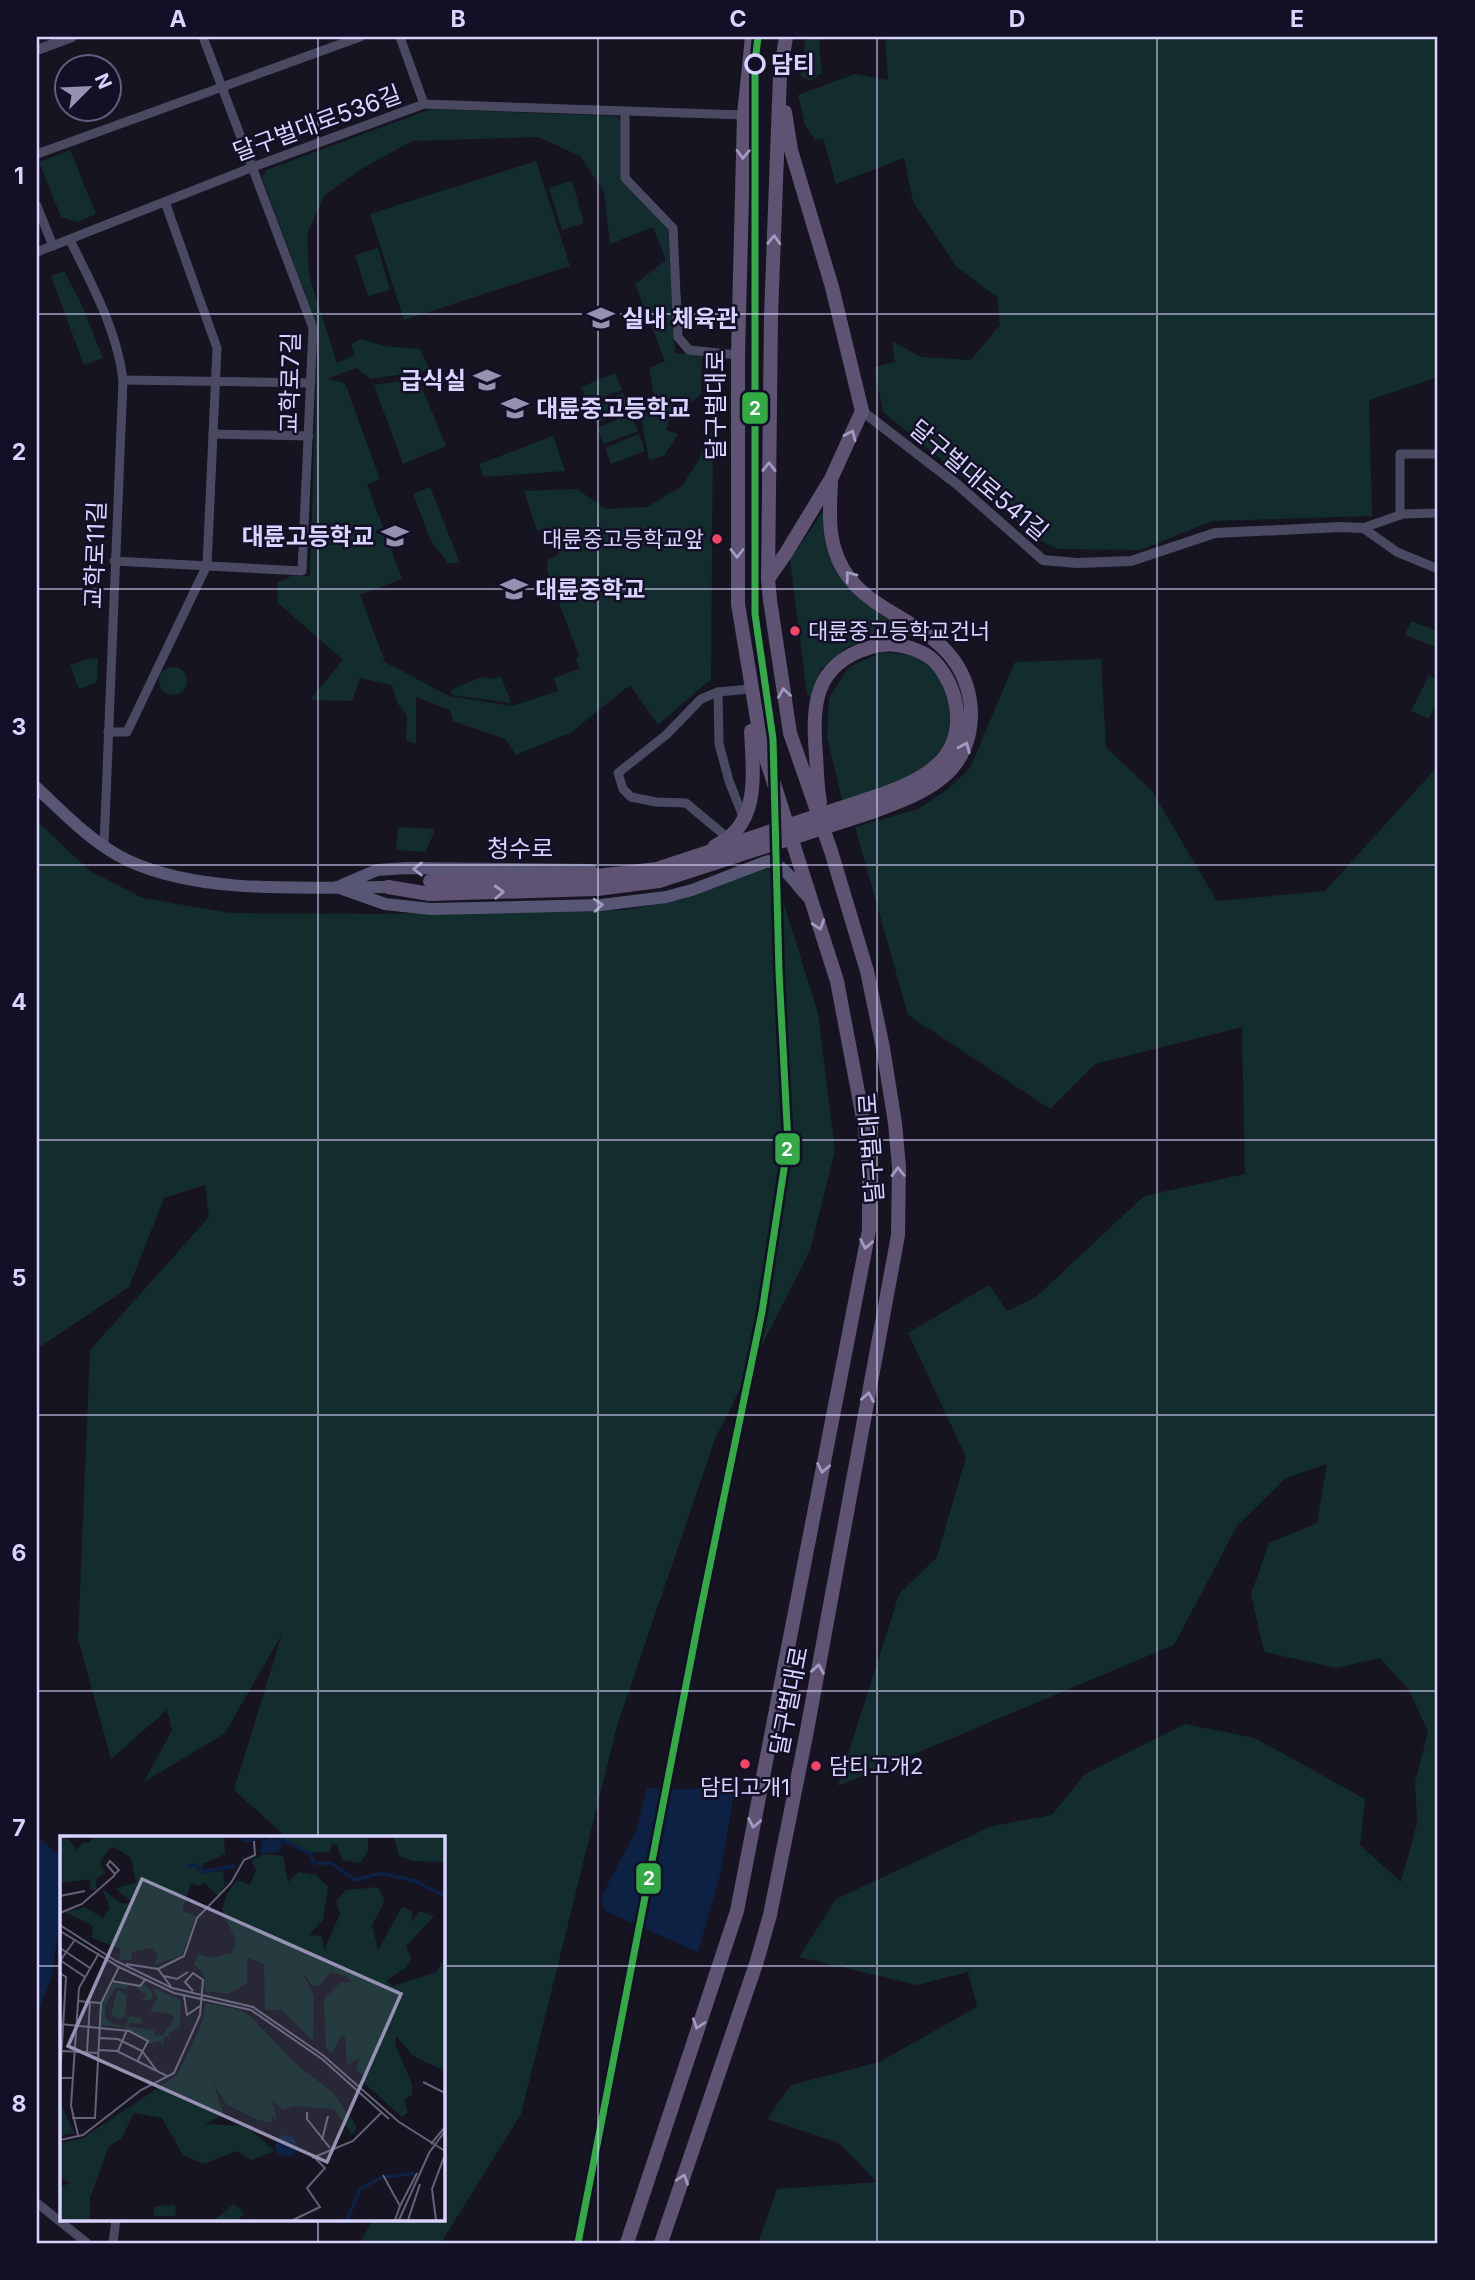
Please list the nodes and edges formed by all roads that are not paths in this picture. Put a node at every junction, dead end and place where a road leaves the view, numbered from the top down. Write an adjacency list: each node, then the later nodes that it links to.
1 (72, 37): 7 (street)
2 (203, 37): 9 (street, 교학로7길)
3 (360, 37): 9 (street)
4 (400, 37): 10 (street)
5 (752, 37): 12 (main road, 달구벌대로)
6 (786, 37): 8 (main road, 달구벌대로)
7 (37, 50)
8 (780, 75): 24 (main road); 35 (main road, 달구벌대로, one-way to 8)
9 (222, 87): 13 (street); 14 (street, 교학로7길)
10 (424, 104): 11 (street, 달구벌대로536길); 14 (street, 달구벌대로536길)
11 (625, 113): 12 (street, 달구벌대로536길); 20 (street)
12 (744, 115): 20 (main road, 달구벌대로, one-way to 20)
13 (37, 154)
14 (253, 167): 15 (street, 달구벌대로536길); 23 (street, 교학로7길)
15 (165, 202): 17 (street, 달구벌대로536길); 22 (street)
16 (37, 206): 18 (street)
17 (70, 240): 18 (street, 달구벌대로536길); 21 (street, 교학로11길)
18 (53, 246): 19 (street, 달구벌대로536길)
19 (37, 253)
20 (738, 355): 37 (main road, 달구벌대로, one-way to 37)
21 (123, 380): 22 (street); 32 (street, 교학로11길)
22 (215, 383): 23 (street); 25 (street)
23 (311, 383): 26 (street, 교학로7길)
24 (862, 411): 28 (main road, one-way to 24); 31 (street, 달구벌대로541길)
25 (213, 434): 26 (street); 33 (street)
26 (309, 436): 33 (street, 교학로7길)
27 (1438, 453): 30 (street)
28 (831, 479): 35 (main road); 40 (main road, one-way to 28)
29 (1438, 513): 30 (street)
30 (1400, 515): 31 (street)
31 (1363, 528): 34 (street)
32 (114, 561): 33 (street, 교학로7길); 38 (street, 교학로11길)
33 (207, 565): 38 (street)
34 (1438, 569)
35 (768, 579): 45 (main road, 달구벌대로, one-way to 35)
36 (719, 692): 37 (street); 41 (street); 42 (street)
37 (752, 695): 41 (main road); 49 (main road, 달구벌대로)
38 (108, 732): 43 (street, 교학로11길)
39 (37, 789): 43 (main road, 청수로)
40 (870, 806): 45 (main road); 48 (main road, bridge)
41 (744, 819): 42 (main road)
42 (728, 838): 44 (main road)
43 (104, 846): 46 (main road, 청수로)
44 (704, 851): 46 (main road, 청수로, one-way to 46)
45 (831, 851): 55 (main road, 달구벌대로, one-way to 45)
46 (337, 887): 47 (main road, 청수로); 48 (main road)
47 (388, 887): 48 (main road)
48 (431, 894): 49 (main road, one-way to 49)
49 (811, 901): 54 (main road, 달구벌대로, one-way to 54)
50 (37, 2203): 52 (street)
51 (116, 2220): 53 (street)
52 (87, 2243)
53 (113, 2243)
54 (627, 2243)
55 (661, 2243)

